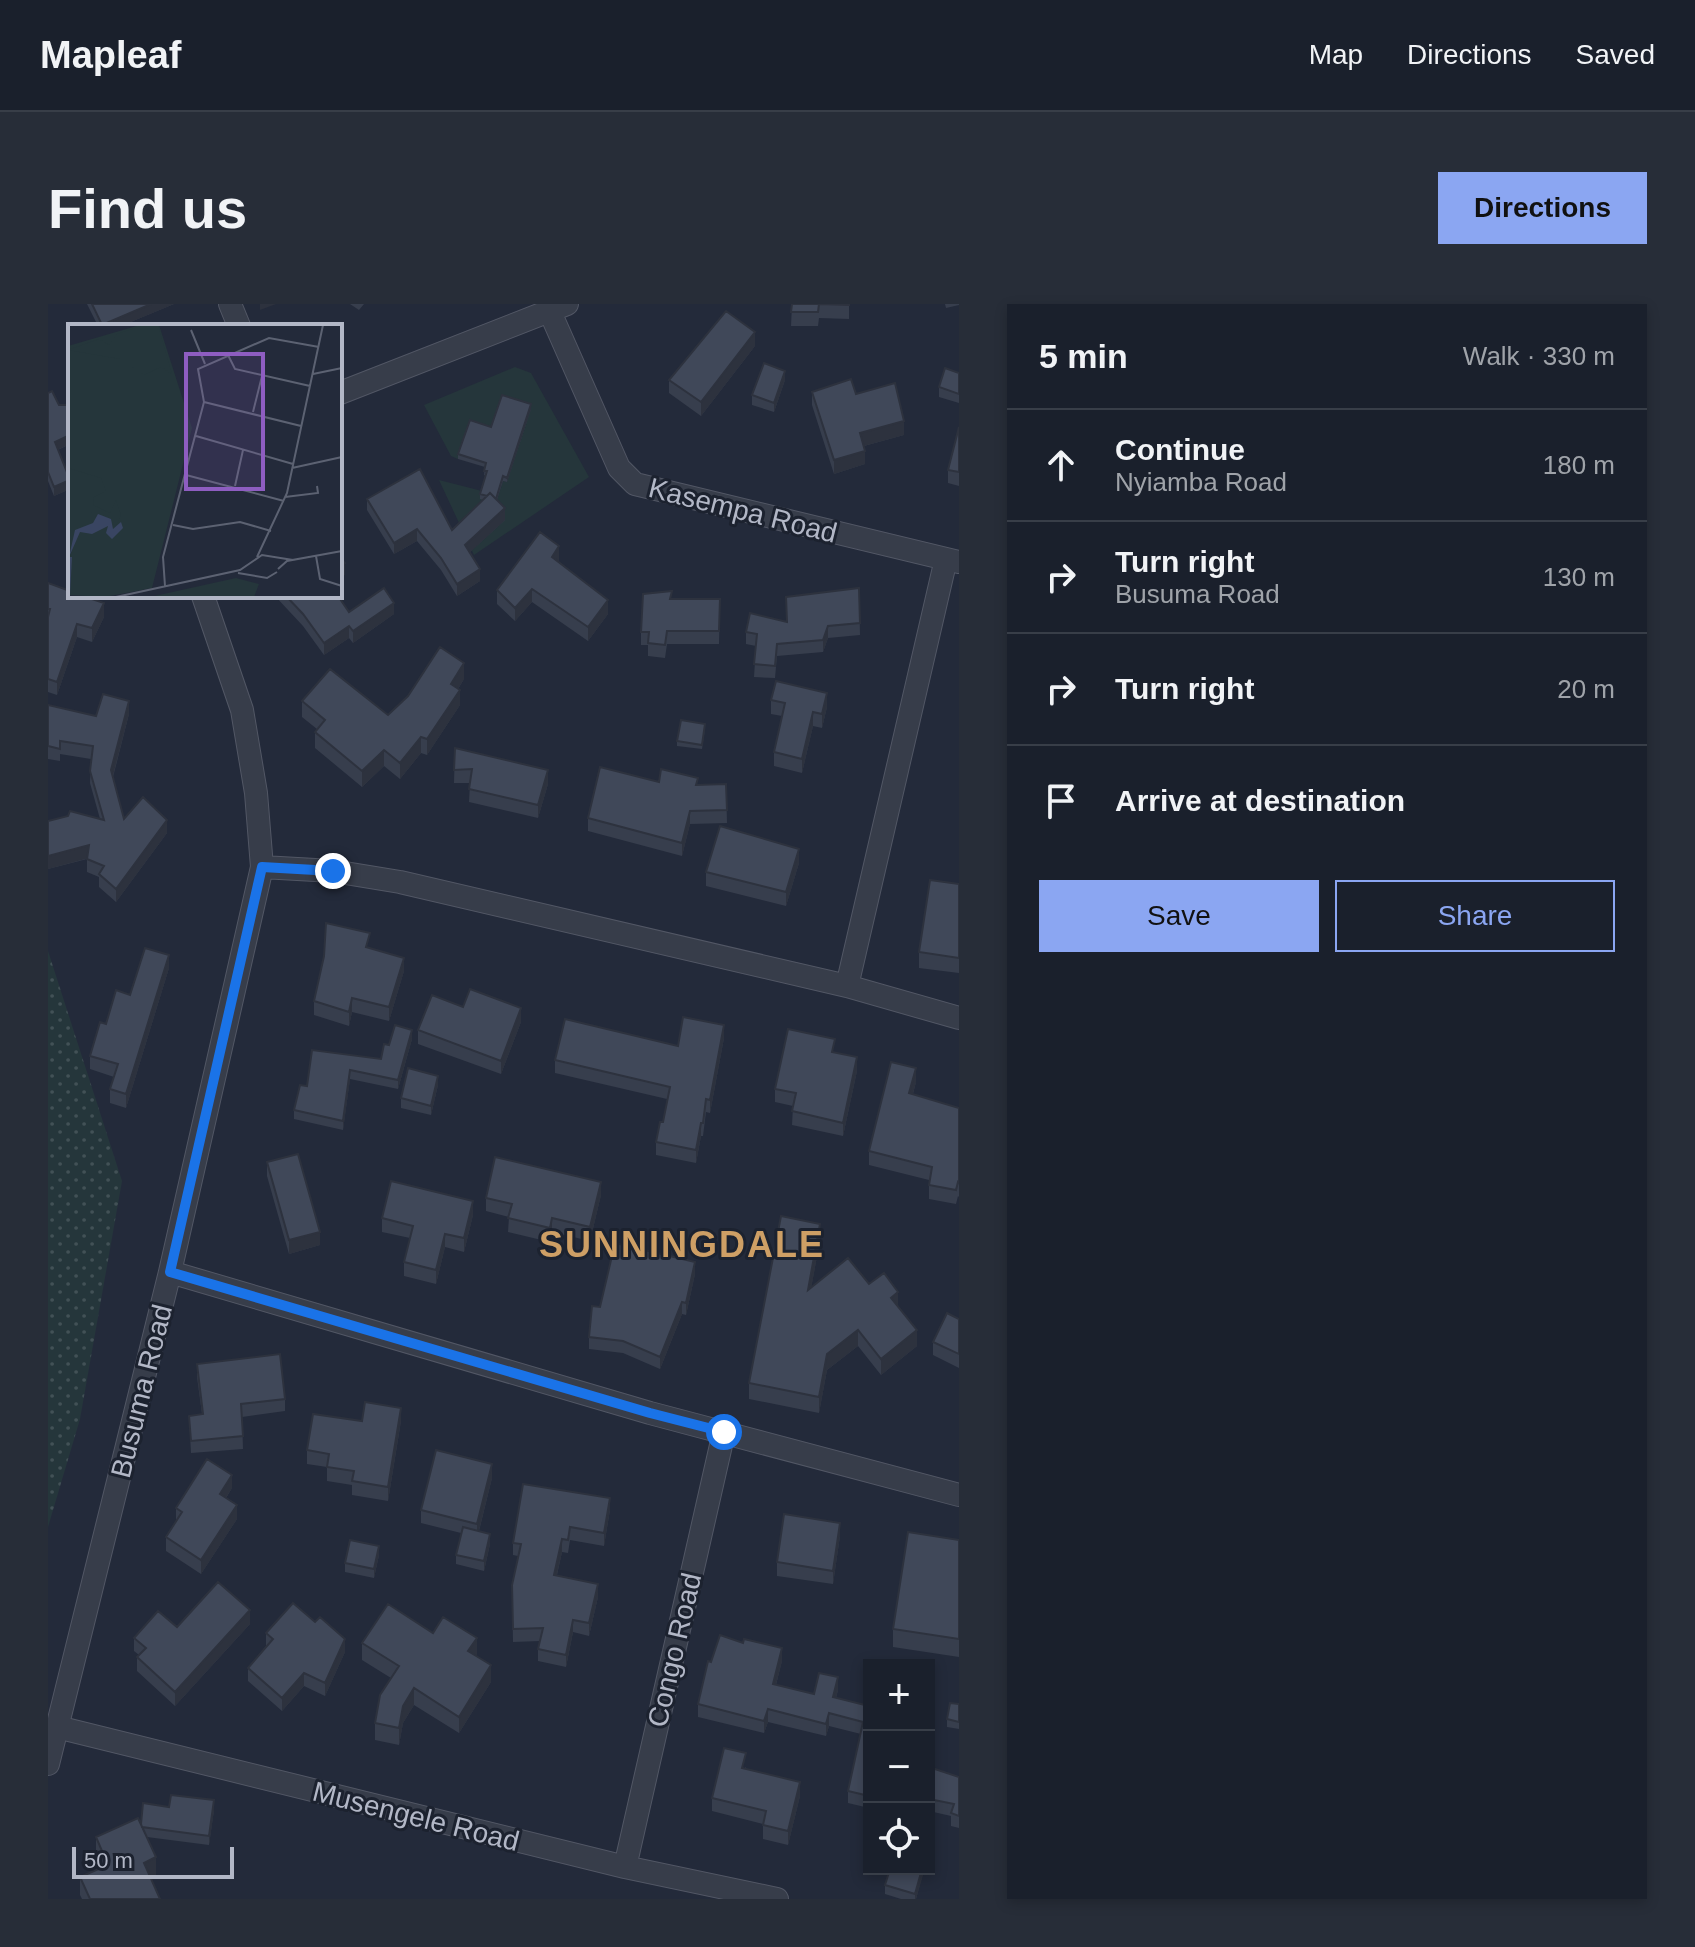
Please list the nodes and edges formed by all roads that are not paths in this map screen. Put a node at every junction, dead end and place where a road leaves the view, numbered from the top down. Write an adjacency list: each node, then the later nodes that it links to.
1 (230, 304): 3 (street)
2 (559, 308): 4 (street); 5 (street, Kasempa Road)
3 (238, 324)
4 (342, 392)
5 (953, 561): 8 (street, Kasempa Road)
6 (204, 598): 7 (street, Busuma Road)
7 (262, 867): 8 (street); 10 (street, Busuma Road)
8 (847, 986): 9 (street)
9 (959, 1018)
10 (170, 1272): 11 (street); 13 (street, Busuma Road)
11 (724, 1432): 12 (street); 15 (street, Congo Road)
12 (959, 1495)
13 (57, 1727): 14 (street, Busuma Road); 15 (street, Musengele Road)
14 (48, 1764)
15 (625, 1867): 16 (street, Musengele Road)
16 (777, 1899)

